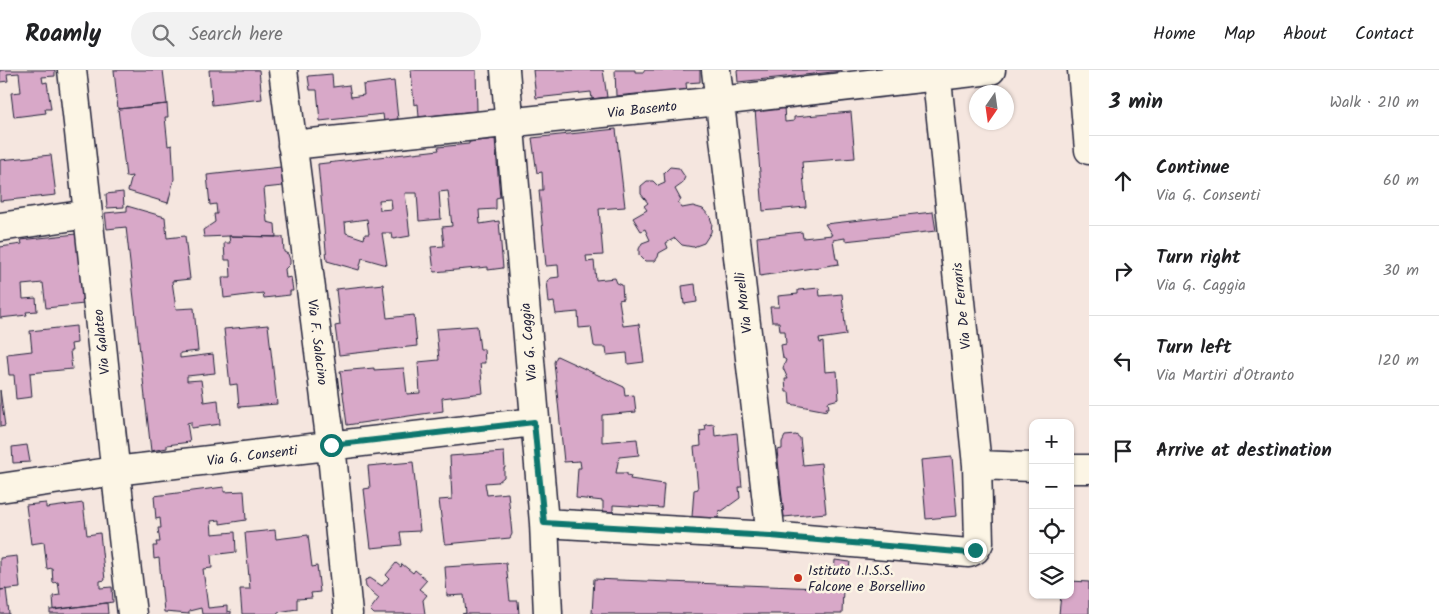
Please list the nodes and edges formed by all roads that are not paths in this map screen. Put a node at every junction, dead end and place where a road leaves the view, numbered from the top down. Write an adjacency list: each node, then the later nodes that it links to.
1 (72, 70): 12 (street, Via Galateo)
2 (283, 70): 10 (street, Via F. Salacino)
3 (505, 70): 9 (street, Via G. Caggia)
4 (716, 70): 8 (street, Via Morelli)
5 (992, 70): 7 (street, Via Basento)
6 (1082, 70): 11 (street)
7 (937, 73): 8 (street, Via Basento); 16 (street, Via De Ferraris)
8 (719, 101): 9 (street, Via Basento); 23 (street, Via Morelli)
9 (511, 122): 10 (street, Via Basento); 14 (street, Via G. Caggia)
10 (292, 145): 15 (street, Via F. Salacino)
11 (1089, 150)
12 (88, 214): 13 (street); 20 (street, Via Galateo)
13 (0, 227)
14 (534, 422): 15 (street, Via G. Consenti); 22 (street, Via G. Caggia)
15 (331, 445): 20 (street, Via G. Consenti); 25 (street, Via F. Salacino)
16 (977, 465): 17 (street); 23 (street, Via De Ferraris)
17 (1029, 467)
18 (1074, 469): 19 (street)
19 (1089, 470)
20 (114, 472): 21 (street, Via G. Consenti); 24 (street, Via Galateo)
21 (0, 488)
22 (544, 523): 23 (street); 26 (street, Via G. Caggia)
23 (771, 536)
24 (132, 614)
25 (348, 614)
26 (548, 614)

